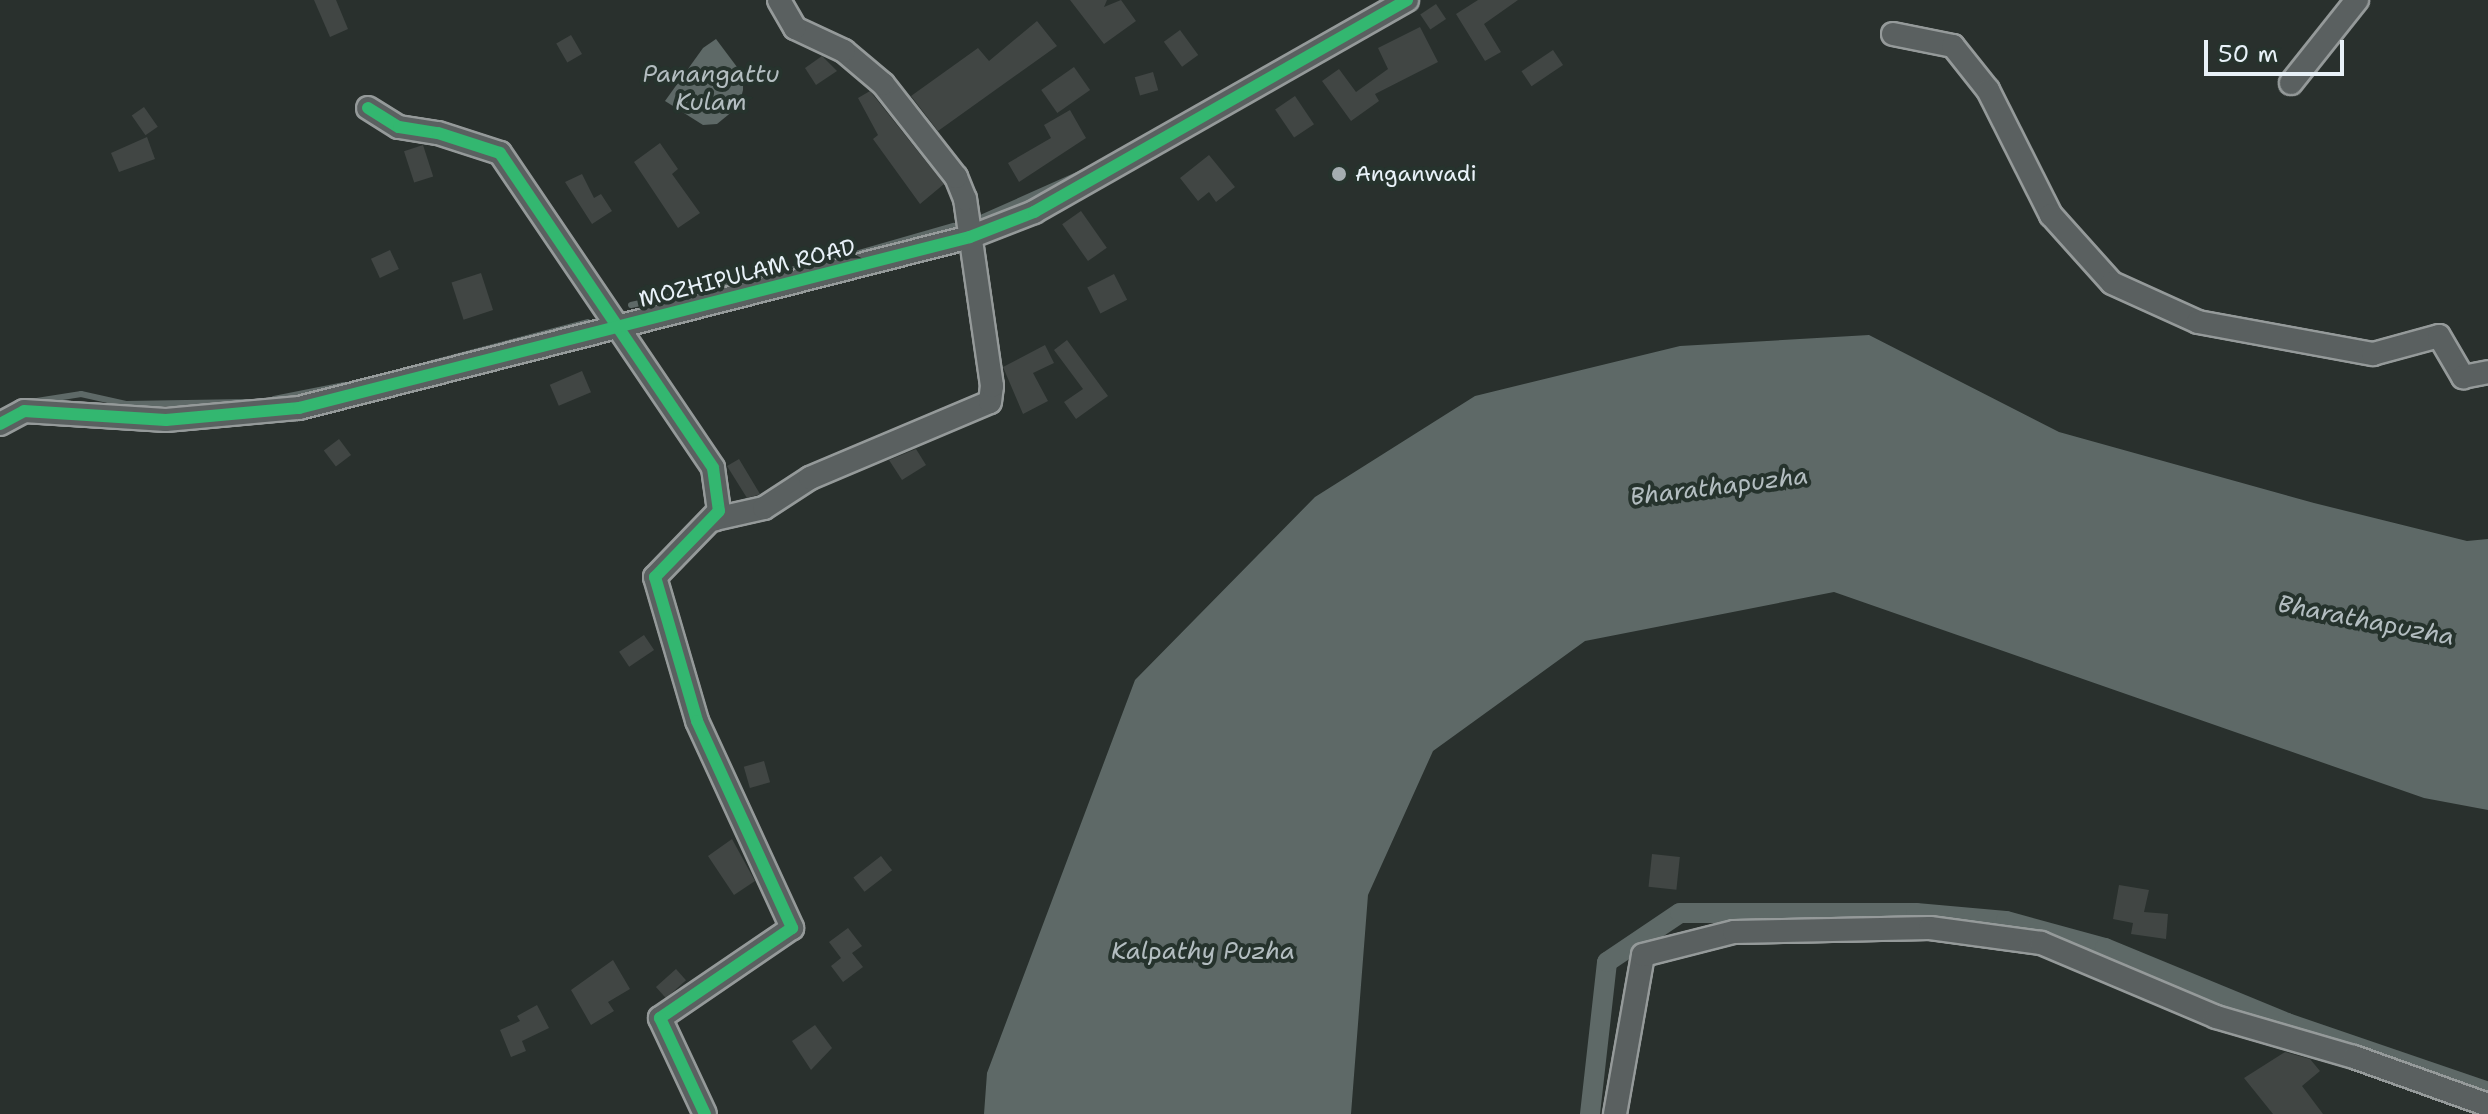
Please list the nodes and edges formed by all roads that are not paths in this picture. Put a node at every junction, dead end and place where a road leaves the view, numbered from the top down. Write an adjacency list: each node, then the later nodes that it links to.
1 (779, 0): 7 (street)
2 (1407, 0): 7 (street, MOZHIPULAM ROAD)
3 (2357, 0): 5 (street)
4 (1893, 34): 9 (street)
5 (2291, 83)
6 (368, 108): 8 (street)
7 (970, 237): 8 (street, MOZHIPULAM ROAD); 11 (street)
8 (616, 328): 10 (street, MOZHIPULAM ROAD); 11 (street)
9 (2488, 372)
10 (0, 424)
11 (719, 511): 13 (street)
12 (2488, 1105): 14 (street)
13 (705, 1114)
14 (1615, 1114)

